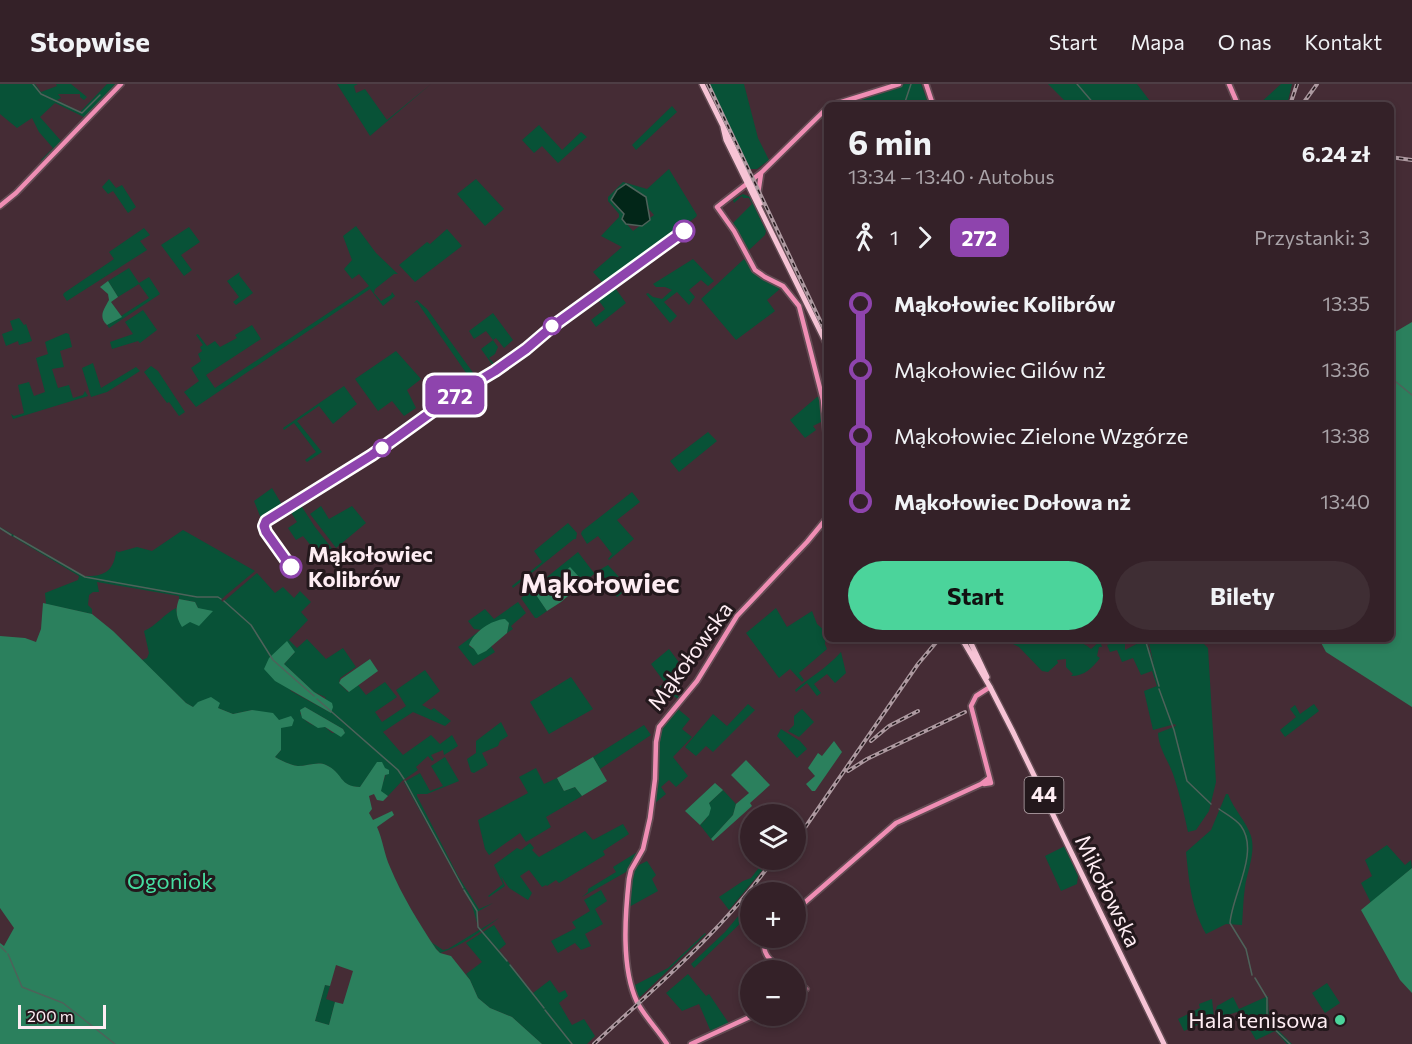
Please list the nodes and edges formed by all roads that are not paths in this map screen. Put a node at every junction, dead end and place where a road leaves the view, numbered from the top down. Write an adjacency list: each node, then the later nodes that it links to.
1 (121, 84): 14 (street)
2 (702, 84): 11 (main road)
3 (899, 84): 6 (street)
4 (926, 84): 7 (street)
5 (1229, 84): 8 (street)
6 (842, 102)
7 (932, 102)
8 (1237, 102)
9 (824, 110): 10 (street)
10 (762, 172): 11 (street); 13 (street)
11 (750, 182): 12 (street); 13 (main road)
12 (735, 194): 13 (street); 16 (street)
13 (756, 195): 15 (main road)
14 (0, 206)
15 (824, 339)
16 (824, 411)
17 (824, 521): 25 (street, Mąkołowska)
18 (964, 642): 20 (main road, Mikołowska / 44)
19 (970, 642): 20 (main road, Mikołowska / 44)
20 (990, 687): 21 (street); 27 (main road, Mikołowska / 44)
21 (806, 902)
22 (764, 948): 23 (street)
23 (772, 960)
24 (740, 1022): 26 (street)
25 (667, 1044)
26 (691, 1044)
27 (1164, 1044)

